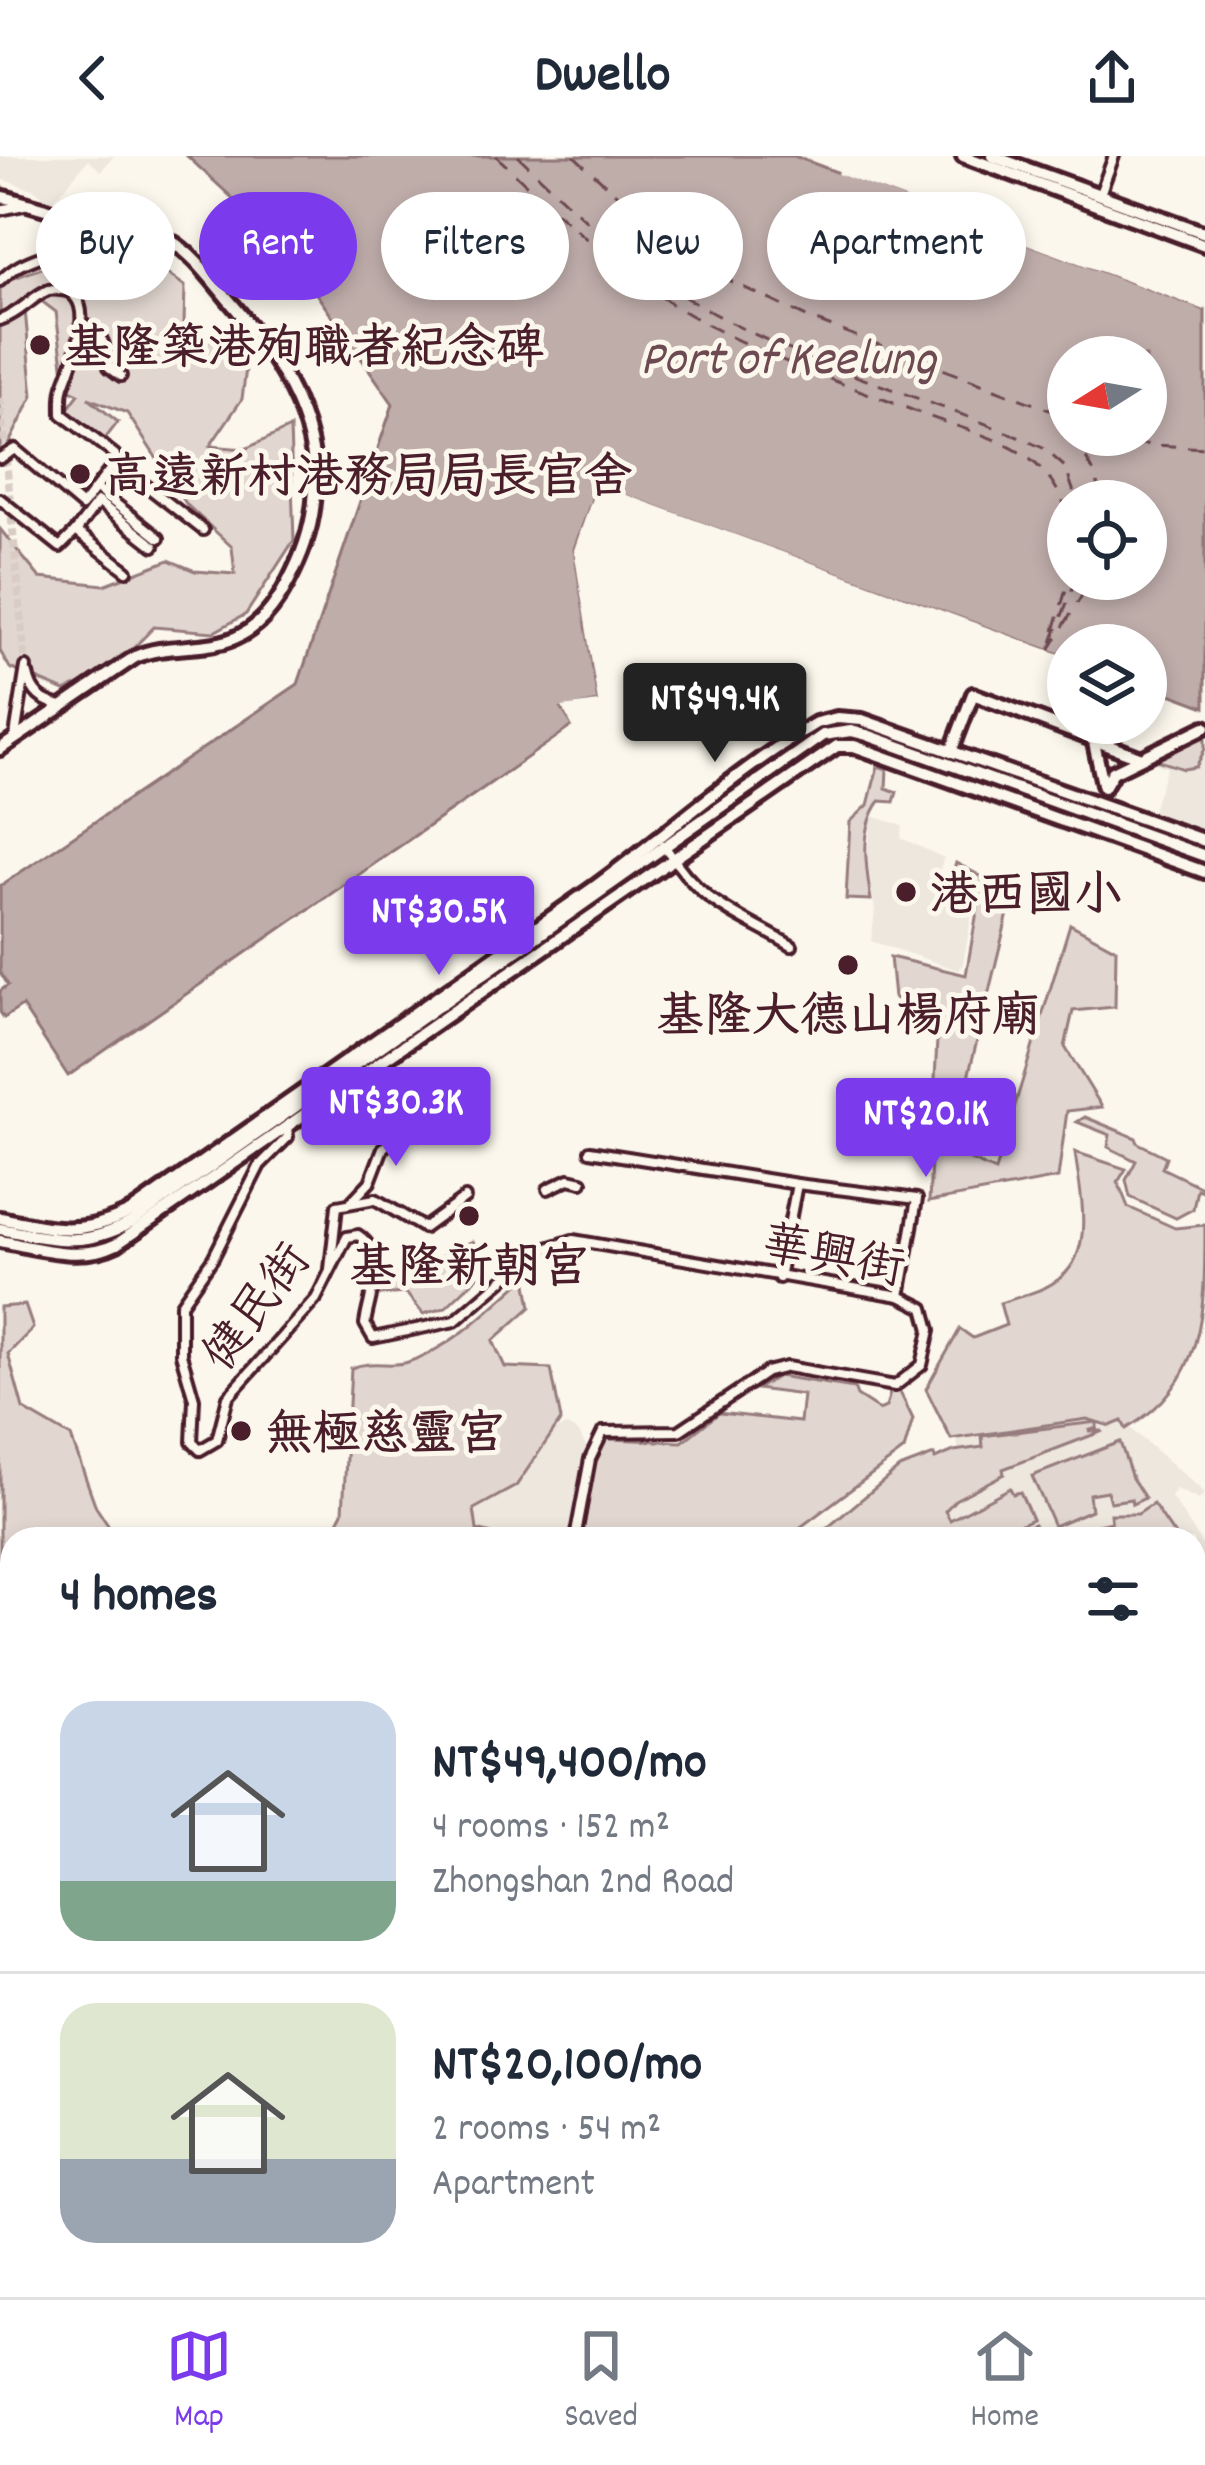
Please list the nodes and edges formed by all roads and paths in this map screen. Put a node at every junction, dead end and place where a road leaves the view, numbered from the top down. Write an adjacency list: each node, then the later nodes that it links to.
1 (964, 156): 10 (street)
2 (992, 156): 5 (street)
3 (1114, 156): 5 (street)
4 (0, 192): 6 (street)
5 (1100, 194): 9 (street)
6 (32, 205): 7 (street); 8 (street)
7 (36, 206)
8 (0, 210)
9 (1205, 233)
10 (1205, 244)
11 (175, 245): 24 (street)
12 (36, 255): 13 (street)
13 (0, 280)
14 (0, 320): 15 (street)
15 (82, 323): 16 (street); 18 (street)
16 (121, 376)
17 (0, 458): 19 (street)
18 (116, 462): 19 (street); 21 (street)
19 (98, 490): 22 (street)
20 (0, 499): 22 (street)
21 (203, 530)
22 (76, 531): 23 (street)
23 (127, 571)
24 (62, 706): 28 (street); 28 (street)
25 (1047, 720): 32 (street)
26 (860, 726): 32 (street); 34 (street); 39 (street)
27 (1205, 727): 33 (street)
28 (15, 739): 31 (street)
29 (1094, 744): 36 (street)
30 (1110, 744): 33 (street)
31 (0, 749)
32 (952, 750): 34 (street); 37 (street)
33 (1139, 757): 36 (street)
34 (947, 764): 35 (street); 40 (street)
35 (941, 778): 39 (street); 41 (street)
36 (1104, 787): 37 (street)
37 (1105, 805): 38 (street)
38 (1205, 842)
39 (666, 849): 42 (street); 43 (street); 43 (street)
40 (1205, 856)
41 (1205, 872)
42 (792, 946)
43 (282, 1116): 51 (street); 52 (street); 54 (street); 55 (street, 健民街)
44 (411, 1125): 50 (street)
45 (590, 1151): 47 (street)
46 (582, 1182): 48 (street)
47 (797, 1184): 56 (street); 57 (street)
48 (548, 1189)
49 (465, 1198): 50 (street)
50 (352, 1201): 55 (street)
51 (0, 1218)
52 (0, 1229)
53 (573, 1240): 55 (street, 健民街); 56 (street, 華興街)
54 (0, 1241)
55 (330, 1276)
56 (779, 1278): 57 (street, 華興街)
57 (900, 1296): 58 (street, 華興街)
58 (577, 1527)

